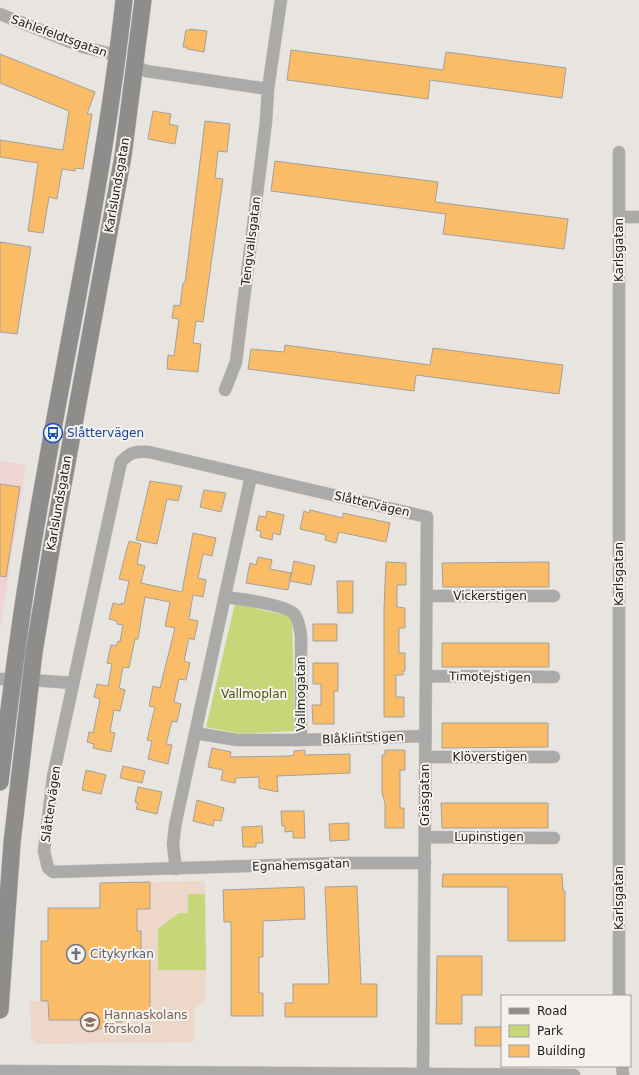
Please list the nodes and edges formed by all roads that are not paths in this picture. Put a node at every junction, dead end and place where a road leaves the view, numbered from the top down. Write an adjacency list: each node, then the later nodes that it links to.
1 (124, 0): 5 (main road, Karlslundsgatan)
2 (143, 0): 6 (main road, Karlslundsgatan)
3 (281, 0): 7 (street, Tengvallsgatan)
4 (0, 14): 5 (street, Sahlefeldtsgatan)
5 (118, 58): 6 (main road); 19 (main road, Karlslundsgatan)
6 (135, 66): 7 (street); 20 (main road, Karlslundsgatan)
7 (268, 89): 11 (street, Tengvallsgatan)
8 (619, 152): 9 (street, Karlsgatan)
9 (619, 217): 10 (street); 32 (street, Karlsgatan)
10 (639, 217)
11 (225, 390)
12 (251, 476): 13 (street, Slåttervägen); 16 (street); 21 (street, Slåttervägen)
13 (427, 517): 14 (street, Gräsgatan)
14 (427, 596): 15 (street, Vickerstigen); 17 (street, Gräsgatan)
15 (554, 596)
16 (225, 597): 22 (street); 24 (street, Vallmogatan)
17 (426, 676): 18 (street, Timotejstigen); 23 (street, Gräsgatan)
18 (554, 677)
19 (6, 679): 20 (main road); 27 (main road, Karlslundsgatan)
20 (31, 680): 21 (street); 33 (main road, Karlslundsgatan)
21 (73, 684): 31 (street, Slåttervägen)
22 (195, 733): 24 (street, Vallmogatan); 31 (street)
23 (426, 736): 24 (street, Blåklintstigen); 25 (street, Gräsgatan)
24 (301, 740)
25 (426, 757): 26 (street, Klöverstigen); 28 (street, Gräsgatan)
26 (554, 757)
27 (0, 782)
28 (425, 837): 29 (street, Lupinstigen); 30 (street, Gräsgatan)
29 (554, 838)
30 (425, 863): 31 (street, Egnahemsgatan); 35 (street, Gräsgatan)
31 (176, 869)
32 (619, 995)
33 (0, 1010)
34 (0, 1071): 35 (street)
35 (423, 1074): 36 (street)
36 (574, 1075)

